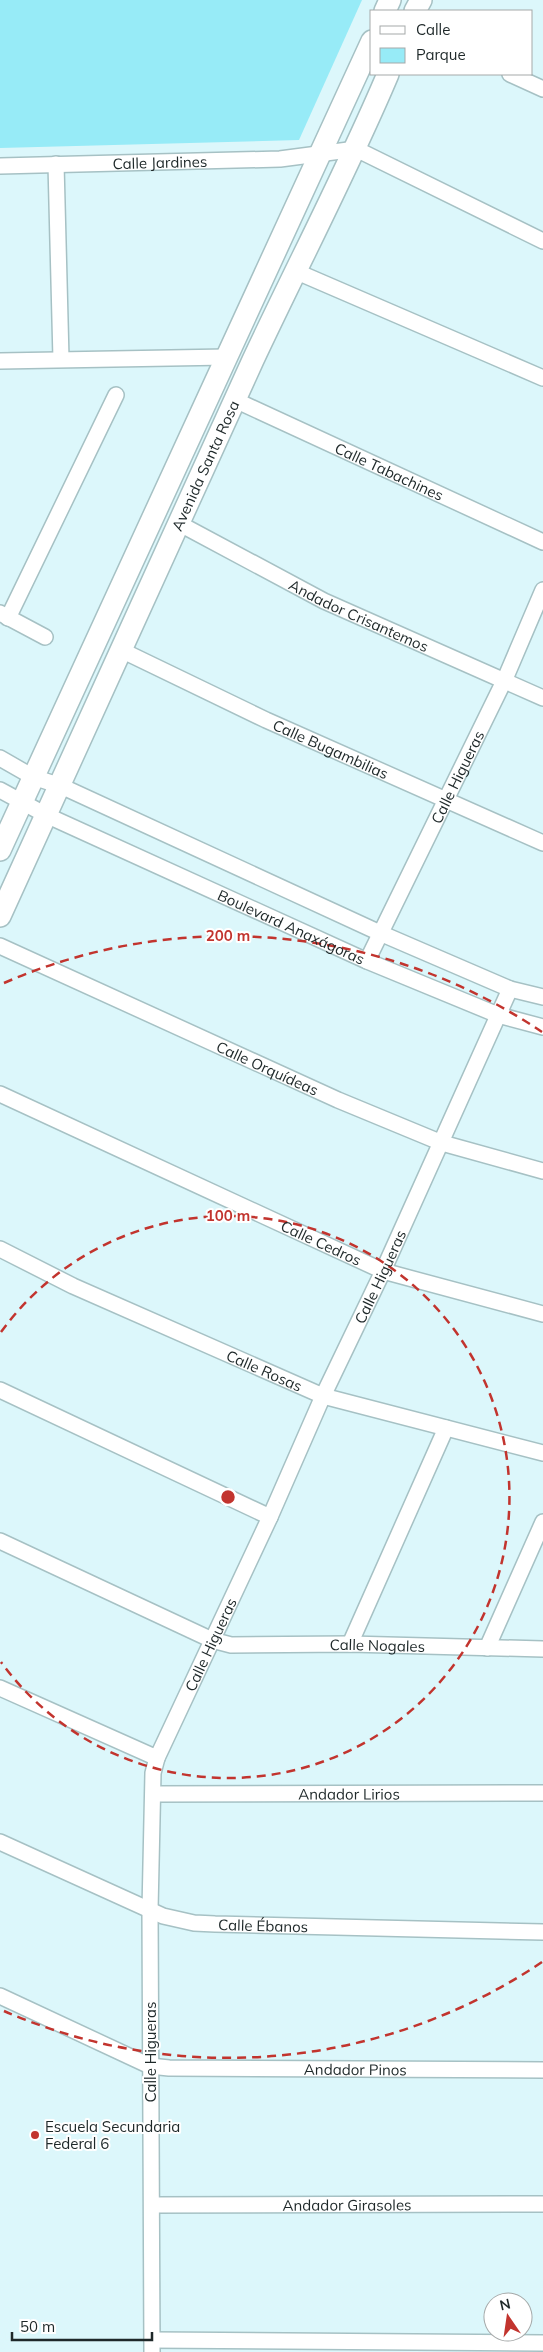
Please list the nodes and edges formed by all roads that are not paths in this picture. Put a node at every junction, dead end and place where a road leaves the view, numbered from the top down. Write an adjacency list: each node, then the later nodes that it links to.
1 (370, 44): 6 (main road, Avenida Santa Rosa)
2 (388, 75): 5 (main road, Avenida Santa Rosa)
3 (512, 75): 4 (street)
4 (543, 89)
5 (356, 149): 6 (street); 9 (street); 10 (main road, Avenida Santa Rosa)
6 (320, 153): 7 (street, Calle Jardines); 11 (main road, Avenida Santa Rosa)
7 (56, 164): 8 (street, Calle Jardines); 12 (street)
8 (0, 166)
9 (543, 241)
10 (294, 271): 14 (street); 16 (main road, Avenida Santa Rosa)
11 (227, 357): 12 (street); 26 (main road, Avenida Santa Rosa)
12 (61, 359): 13 (street)
13 (0, 361)
14 (543, 378)
15 (116, 395): 20 (street)
16 (235, 400): 17 (main road, Avenida Santa Rosa); 18 (street, Calle Tabachines)
17 (180, 524): 22 (main road, Avenida Santa Rosa); 23 (street, Andador Crisantemos)
18 (543, 542)
19 (543, 590): 23 (street, Calle Higueras)
20 (4, 615): 21 (street)
21 (45, 637)
22 (121, 650): 27 (main road, Avenida Santa Rosa); 29 (street, Calle Bugambilias)
23 (505, 679): 24 (street, Andador Crisantemos); 29 (street, Calle Higueras)
24 (543, 698)
25 (0, 758): 26 (street)
26 (33, 777): 27 (street); 30 (main road, Avenida Santa Rosa)
27 (60, 786): 31 (main road, Avenida Santa Rosa); 35 (street, Boulevard Anaxágoras)
28 (0, 790): 30 (street)
29 (447, 801): 32 (street, Calle Bugambilias); 35 (street, Calle Higueras)
30 (21, 803): 31 (street); 33 (main road, Avenida Santa Rosa)
31 (46, 815): 34 (main road, Avenida Santa Rosa); 37 (street, Boulevard Anaxágoras)
32 (543, 842)
33 (0, 850)
34 (0, 916)
35 (380, 933): 37 (street, Calle Higueras); 38 (street, Boulevard Anaxágoras)
36 (0, 946): 43 (street, Calle Orquídeas)
37 (366, 961): 40 (street, Boulevard Anaxágoras)
38 (510, 989): 39 (street, Boulevard Anaxágoras); 40 (street, Calle Higueras)
39 (543, 997)
40 (498, 1015): 41 (street, Boulevard Anaxágoras); 43 (street, Calle Higueras)
41 (543, 1027)
42 (0, 1094): 46 (street, Calle Cedros)
43 (442, 1143): 44 (street, Calle Orquídeas); 46 (street, Calle Higueras)
44 (543, 1170)
45 (0, 1249): 49 (street, Calle Rosas)
46 (383, 1271): 47 (street, Calle Cedros); 49 (street, Calle Higueras)
47 (543, 1314)
48 (0, 1390): 52 (street)
49 (322, 1396): 50 (street, Calle Rosas); 52 (street, Calle Higueras)
50 (446, 1428): 51 (street, Calle Rosas); 56 (street)
51 (543, 1453)
52 (270, 1517): 55 (street, Calle Higueras)
53 (543, 1522): 57 (street)
54 (0, 1541): 55 (street, Calle Nogales)
55 (212, 1640): 56 (street, Calle Nogales); 60 (street, Calle Higueras)
56 (350, 1644): 57 (street, Calle Nogales)
57 (487, 1648): 58 (street, Calle Nogales)
58 (543, 1649)
59 (0, 1688): 60 (street)
60 (157, 1758): 62 (street, Calle Higueras)
61 (543, 1793): 62 (street, Andador Lirios)
62 (154, 1794): 64 (street, Calle Higueras)
63 (0, 1842): 64 (street, Calle Ébanos)
64 (150, 1910): 65 (street, Calle Ébanos); 67 (street, Calle Higueras)
65 (543, 1932)
66 (0, 1996): 67 (street, Andador Pinos)
67 (150, 2066): 68 (street, Andador Pinos); 70 (street, Calle Higueras)
68 (543, 2070)
69 (543, 2204): 70 (street, Andador Girasoles)
70 (152, 2205): 72 (street, Calle Higueras)
71 (543, 2343): 72 (street)
72 (152, 2346)

